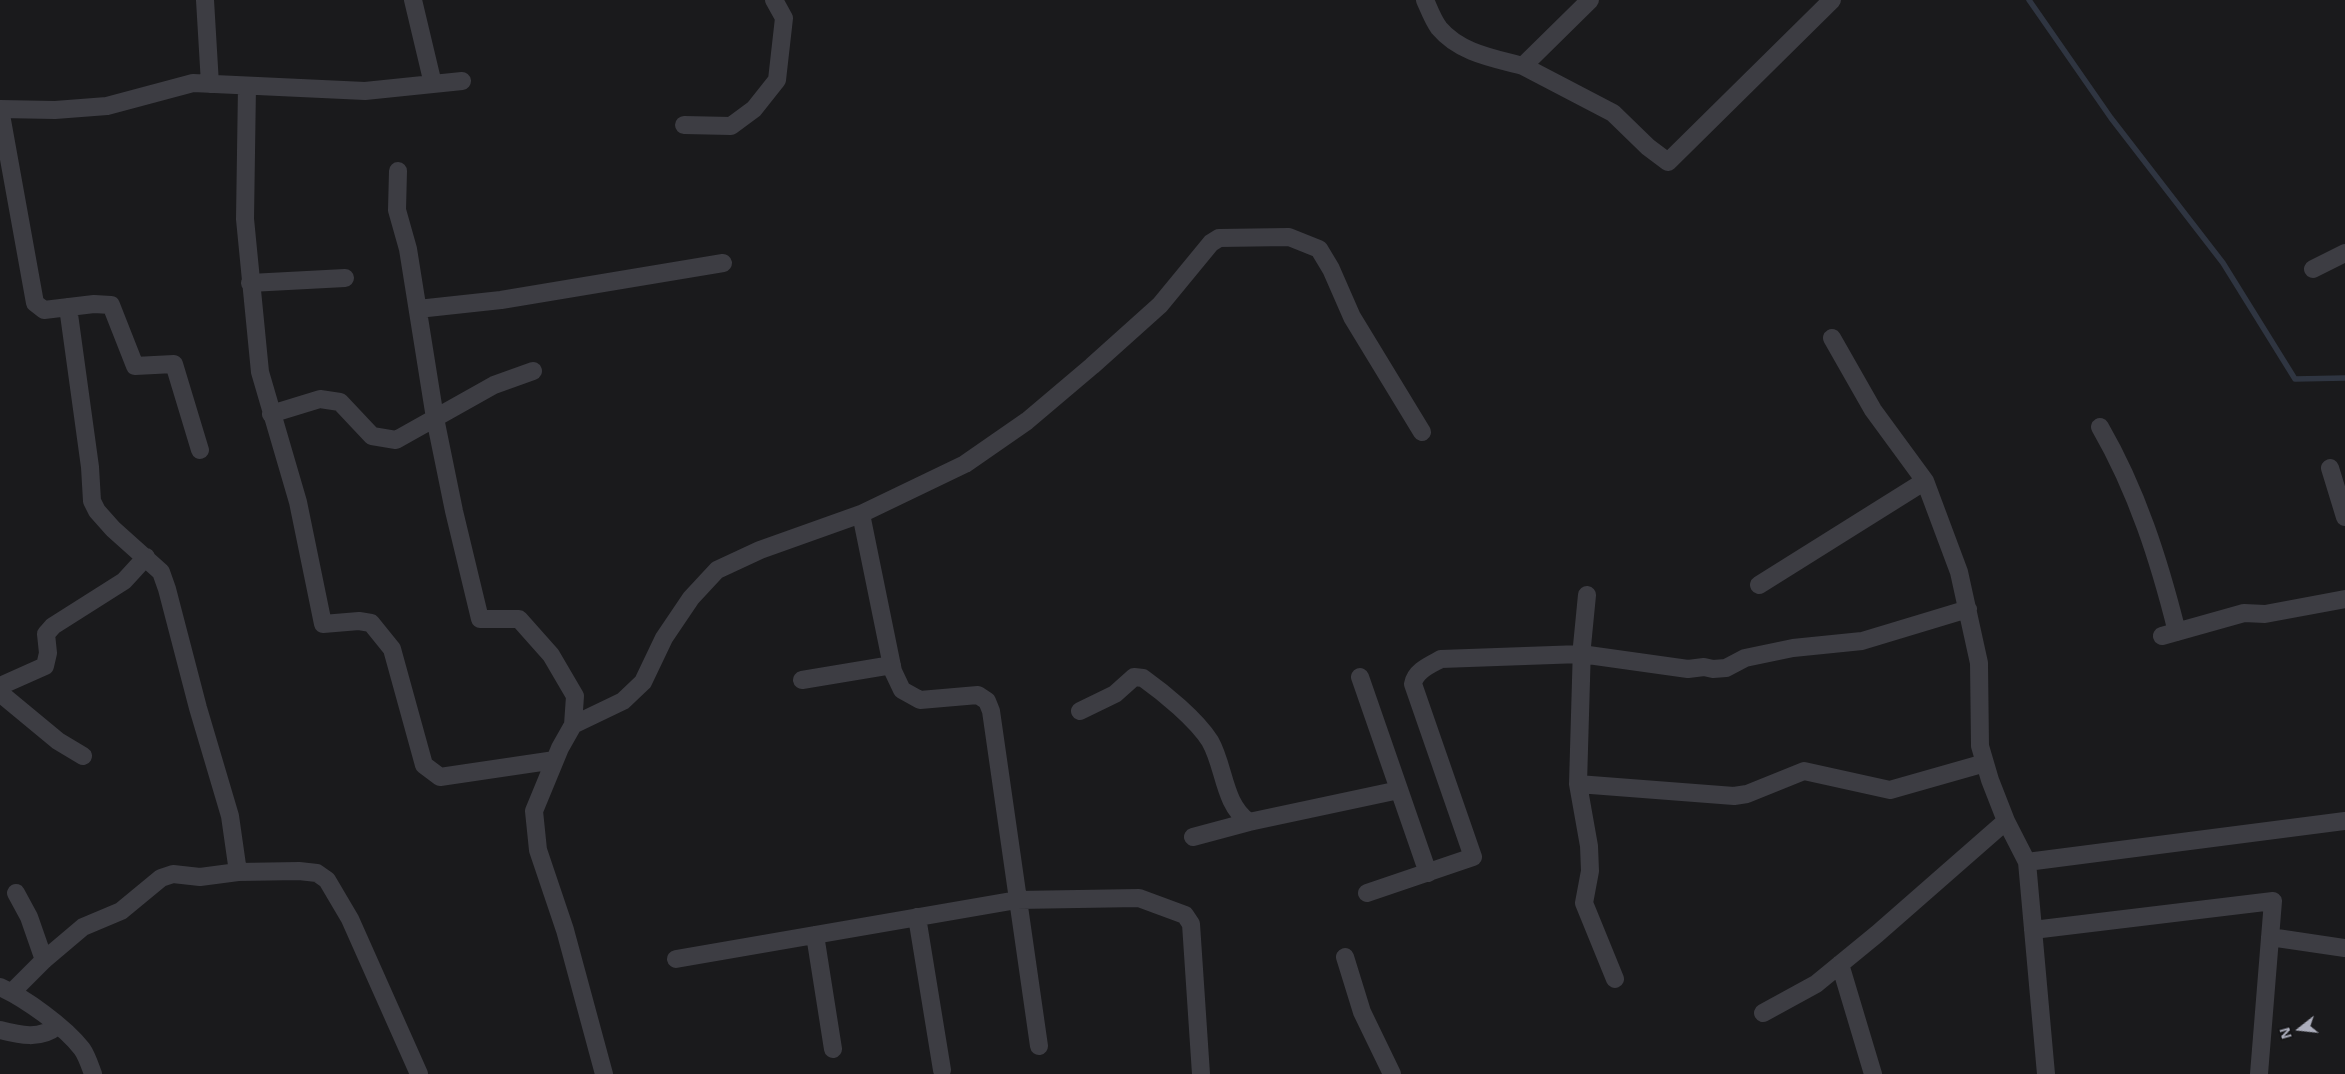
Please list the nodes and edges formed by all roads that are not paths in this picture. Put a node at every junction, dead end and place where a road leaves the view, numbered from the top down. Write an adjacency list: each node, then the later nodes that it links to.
1 (205, 0): 9 (street)
2 (413, 0): 10 (street)
3 (774, 0): 13 (street)
4 (1424, 0): 7 (street)
5 (1590, 0): 7 (street)
6 (1832, 0): 7 (street)
7 (1523, 66)
8 (462, 81): 10 (street)
9 (210, 84): 11 (street); 12 (street)
10 (433, 84): 11 (street)
11 (247, 86): 19 (street)
12 (0, 109): 20 (street)
13 (684, 125)
14 (398, 171): 21 (street)
15 (2345, 253): 17 (street)
16 (723, 262): 21 (street)
17 (2313, 270)
18 (345, 278): 19 (street)
19 (250, 283): 24 (street)
20 (68, 306): 28 (street); 33 (street)
21 (418, 309): 25 (street)
22 (1832, 338): 30 (street)
23 (533, 371): 25 (street)
24 (271, 414): 25 (street); 47 (street)
25 (435, 418): 45 (street)
26 (2100, 427): 36 (street)
27 (1422, 432): 31 (street)
28 (200, 450)
29 (2330, 468): 32 (street)
30 (1925, 481): 34 (street); 37 (street)
31 (861, 514): 39 (street); 45 (street)
32 (2345, 517)
33 (146, 557): 42 (street); 56 (street)
34 (1759, 585)
35 (1587, 595): 38 (street)
36 (2345, 599)
37 (1968, 609): 38 (street); 48 (street)
38 (1582, 654): 49 (street); 57 (street)
39 (892, 665): 41 (street); 60 (street)
40 (1360, 677): 50 (street)
41 (802, 680)
42 (0, 686)
43 (0, 693): 46 (street)
44 (1080, 711): 53 (street)
45 (573, 725): 47 (street)
46 (83, 756)
47 (555, 760): 80 (street)
48 (1985, 763): 49 (street); 51 (street)
49 (1578, 784): 70 (street)
50 (1399, 790): 53 (street); 57 (street)
51 (2006, 821): 55 (street); 69 (street)
52 (2345, 821): 55 (street)
53 (1249, 822): 54 (street)
54 (1193, 837)
55 (2027, 862): 62 (street)
56 (238, 872): 68 (street); 79 (street)
57 (1428, 873): 59 (street)
58 (16, 893): 68 (street)
59 (1366, 893)
60 (1017, 900): 61 (street); 75 (street); 81 (street)
61 (917, 917): 63 (street); 77 (street)
62 (2033, 930): 64 (street); 84 (street)
63 (815, 935): 67 (street); 76 (street)
64 (2270, 937): 65 (street); 85 (street)
65 (2345, 948)
66 (1345, 957): 82 (street)
67 (676, 959)
68 (44, 960): 71 (street)
69 (1840, 964): 72 (street); 83 (street)
70 (1615, 979)
71 (6, 990): 73 (street)
72 (1763, 1014)
73 (57, 1026): 74 (street); 78 (street)
74 (0, 1030)
75 (1039, 1046)
76 (833, 1049)
77 (942, 1070)
78 (93, 1074)
79 (418, 1074)
80 (604, 1074)
81 (1201, 1074)
82 (1392, 1074)
83 (1874, 1074)
84 (2046, 1074)
85 (2259, 1074)

